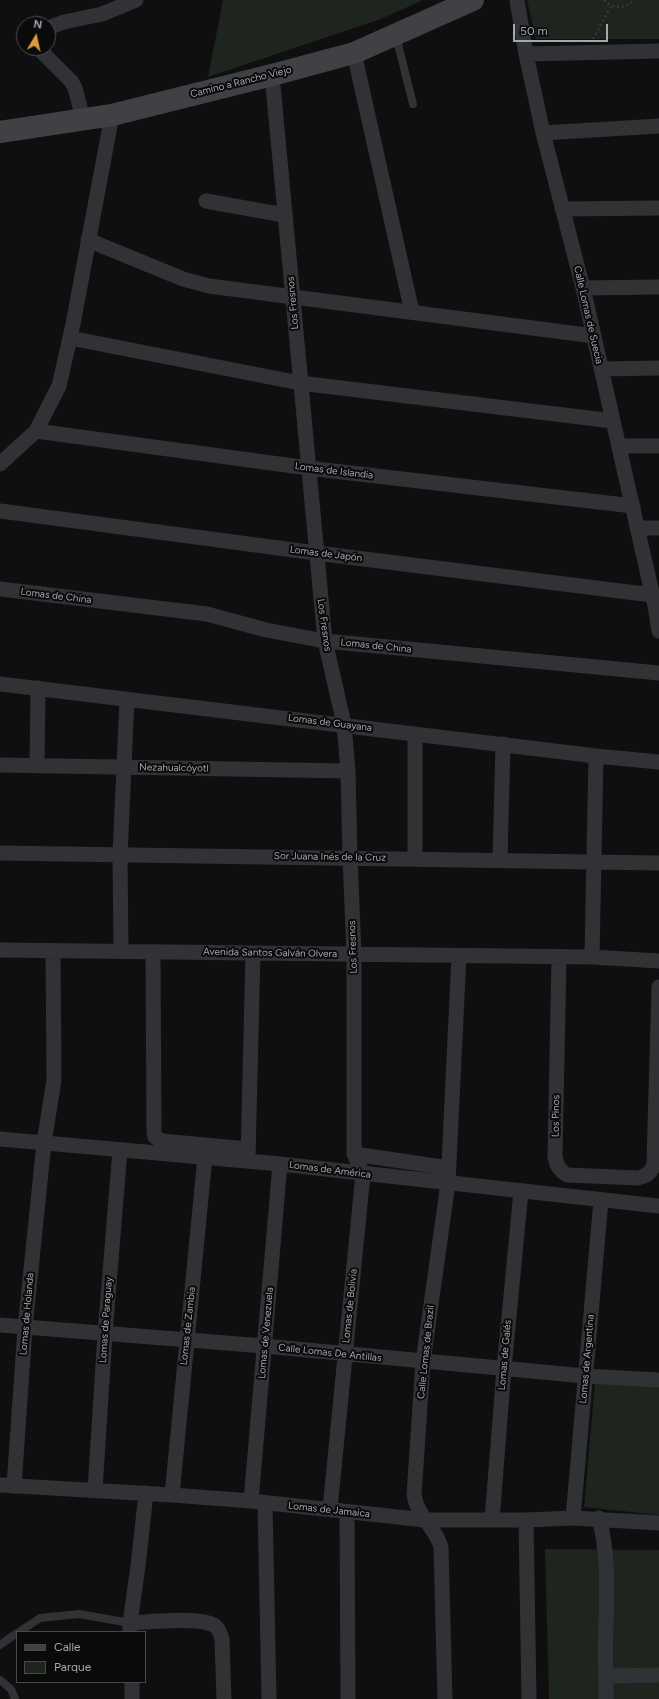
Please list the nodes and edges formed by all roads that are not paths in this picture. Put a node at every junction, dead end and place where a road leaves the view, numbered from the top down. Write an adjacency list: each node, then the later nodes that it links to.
1 (136, 0): 4 (street)
2 (473, 0): 5 (street, Camino a Rancho Viejo)
3 (517, 0): 8 (street, Calle Lomas de Suecia)
4 (56, 25)
5 (395, 35): 7 (street, Camino a Rancho Viejo); 11 (lane)
6 (659, 51): 8 (street)
7 (354, 52): 10 (street, Camino a Rancho Viejo); 25 (street)
8 (526, 54): 16 (street, Calle Lomas de Suecia)
9 (46, 56): 13 (street)
10 (272, 75): 12 (street, Camino a Rancho Viejo); 20 (street, Los Fresnos)
11 (413, 104)
12 (112, 115): 13 (street, Camino a Rancho Viejo); 21 (street)
13 (83, 119): 15 (street, Camino a Rancho Viejo)
14 (659, 126): 16 (street)
15 (0, 132)
16 (543, 132): 19 (street, Calle Lomas de Suecia)
17 (206, 201): 20 (street)
18 (659, 208): 19 (street)
19 (562, 209): 23 (street, Calle Lomas de Suecia)
20 (284, 214): 24 (street, Los Fresnos)
21 (88, 240): 24 (street); 27 (street)
22 (659, 287): 23 (street)
23 (583, 288): 26 (street, Calle Lomas de Suecia)
24 (292, 298): 25 (street); 30 (street, Los Fresnos)
25 (412, 312): 26 (street)
26 (594, 336): 29 (street, Calle Lomas de Suecia)
27 (70, 338): 30 (street); 32 (street)
28 (659, 368): 29 (street)
29 (601, 369): 31 (street, Calle Lomas de Suecia)
30 (300, 383): 31 (street); 36 (street, Los Fresnos)
31 (613, 422): 33 (street, Calle Lomas de Suecia)
32 (36, 431): 35 (street); 36 (street, Lomas de Islandia)
33 (619, 446): 34 (street); 37 (street, Calle Lomas de Suecia)
34 (659, 446)
35 (0, 464)
36 (308, 468): 37 (street, Lomas de Islandia); 41 (street, Los Fresnos)
37 (633, 506): 39 (street, Calle Lomas de Suecia)
38 (0, 511): 41 (street, Lomas de Japón)
39 (637, 528): 40 (street); 43 (street, Calle Lomas de Suecia)
40 (659, 528)
41 (316, 553): 43 (street, Lomas de Japón); 45 (street, Los Fresnos)
42 (0, 589): 45 (street, Lomas de China)
43 (655, 602): 44 (street, Calle Lomas de Suecia)
44 (659, 631)
45 (325, 641): 46 (street, Lomas de China); 50 (street, Los Fresnos)
46 (659, 674)
47 (0, 684): 48 (street, Lomas de Guayana)
48 (38, 688): 49 (street, Lomas de Guayana); 56 (street)
49 (126, 699): 50 (street, Lomas de Guayana); 57 (street)
50 (344, 724): 51 (street, Lomas de Guayana); 58 (street, Los Fresnos)
51 (416, 734): 52 (street, Lomas de Guayana); 62 (street)
52 (503, 744): 53 (street, Lomas de Guayana); 63 (street)
53 (596, 756): 54 (street, Lomas de Guayana); 64 (street)
54 (659, 762)
55 (0, 765): 56 (street, Nezahualcóyotl)
56 (37, 766): 57 (street, Nezahualcóyotl)
57 (123, 767): 58 (street, Nezahualcóyotl); 60 (street)
58 (348, 771): 61 (street, Los Fresnos)
59 (0, 853): 60 (street, Sor Juana Inés de la Cruz)
60 (120, 856): 61 (street, Sor Juana Inés de la Cruz); 68 (street)
61 (350, 857): 62 (street, Sor Juana Inés de la Cruz); 71 (street, Los Fresnos)
62 (415, 858): 63 (street, Sor Juana Inés de la Cruz)
63 (500, 860): 64 (street, Sor Juana Inés de la Cruz)
64 (594, 862): 65 (street, Sor Juana Inés de la Cruz); 74 (street)
65 (659, 863)
66 (0, 950): 67 (street, Avenida Santos Galván Olvera)
67 (53, 950): 68 (street, Avenida Santos Galván Olvera); 78 (street, Lomas de Holanda)
68 (122, 951): 69 (street, Avenida Santos Galván Olvera)
69 (153, 952): 70 (street, Avenida Santos Galván Olvera); 81 (street)
70 (254, 953): 71 (street, Avenida Santos Galván Olvera); 81 (street)
71 (354, 954): 72 (street, Avenida Santos Galván Olvera); 80 (street, Los Fresnos)
72 (459, 956): 73 (street, Avenida Santos Galván Olvera); 84 (street, Calle Lomas de Brazil)
73 (560, 957): 74 (street, Avenida Santos Galván Olvera); 76 (street, Los Pinos)
74 (592, 957): 75 (street, Avenida Santos Galván Olvera)
75 (659, 961)
76 (659, 987)
77 (0, 1139): 78 (street, Lomas de América)
78 (44, 1143): 79 (street, Lomas de América); 91 (street, Lomas de Holanda)
79 (120, 1150): 82 (street, Lomas de América); 92 (street, Lomas de Paraguay)
80 (354, 1154): 84 (street); 85 (street, Los Fresnos)
81 (248, 1155): 82 (street, Lomas de América); 83 (street, Lomas de América)
82 (205, 1157): 93 (street, Lomas de Zambia)
83 (280, 1164): 85 (street, Lomas de América); 94 (street, Lomas de Venezuela)
84 (450, 1168): 86 (street, Calle Lomas de Brazil)
85 (363, 1174): 86 (street, Lomas de América); 95 (street, Lomas de Bolivia)
86 (448, 1183): 87 (street, Lomas de América); 96 (street, Calle Lomas de Brazil)
87 (521, 1190): 88 (street, Lomas de América); 97 (street, Lomas de Galés)
88 (601, 1200): 89 (street, Lomas de América); 98 (street, Lomas de Argentina)
89 (659, 1206)
90 (0, 1326): 91 (street, Calle Lomas De Antillas)
91 (25, 1328): 92 (street, Calle Lomas De Antillas); 100 (street, Lomas de Holanda)
92 (104, 1334): 93 (street, Calle Lomas De Antillas); 101 (street, Lomas de Paraguay)
93 (186, 1341): 94 (street, Calle Lomas De Antillas); 103 (street, Lomas de Zambia)
94 (264, 1346): 95 (street, Calle Lomas De Antillas); 104 (street, Lomas de Venezuela)
95 (345, 1354): 96 (street, Calle Lomas De Antillas); 105 (street, Lomas de Bolivia)
96 (423, 1362): 97 (street, Calle Lomas De Antillas); 109 (street, Calle Lomas de Brazil)
97 (504, 1369): 98 (street, Calle Lomas De Antillas); 110 (street, Lomas de Galés)
98 (585, 1376): 99 (street, Calle Lomas De Antillas); 107 (street, Lomas de Argentina)
99 (659, 1380)
100 (7, 1485): 101 (street, Lomas de Jamaica)
101 (95, 1490): 102 (street, Lomas de Jamaica)
102 (146, 1493): 103 (street, Lomas de Jamaica); 113 (street)
103 (172, 1495): 104 (street, Lomas de Jamaica)
104 (258, 1502): 105 (street, Lomas de Jamaica); 124 (street, Lomas de Venezuela)
105 (330, 1509): 106 (street, Lomas de Jamaica)
106 (347, 1512): 109 (street, Lomas de Jamaica); 125 (street)
107 (573, 1518): 108 (street, Lomas de Jamaica); 111 (street, Lomas de Jamaica)
108 (599, 1518): 112 (street, Lomas de Jamaica); 118 (street)
109 (425, 1520): 110 (street, Lomas de Jamaica); 126 (street, Calle Lomas de Brazil)
110 (492, 1520): 111 (street, Lomas de Jamaica)
111 (526, 1520): 127 (street)
112 (659, 1523)
113 (130, 1627): 114 (lane); 123 (street)
114 (21, 1631)
115 (16, 1634): 116 (lane)
116 (0, 1645)
117 (659, 1675): 118 (street)
118 (606, 1676): 128 (street)
119 (0, 1680): 121 (lane)
120 (132, 1683): 122 (street)
121 (15, 1699)
122 (132, 1699)
123 (224, 1699)
124 (268, 1699)
125 (348, 1699)
126 (445, 1699)
127 (529, 1699)
128 (606, 1699)

